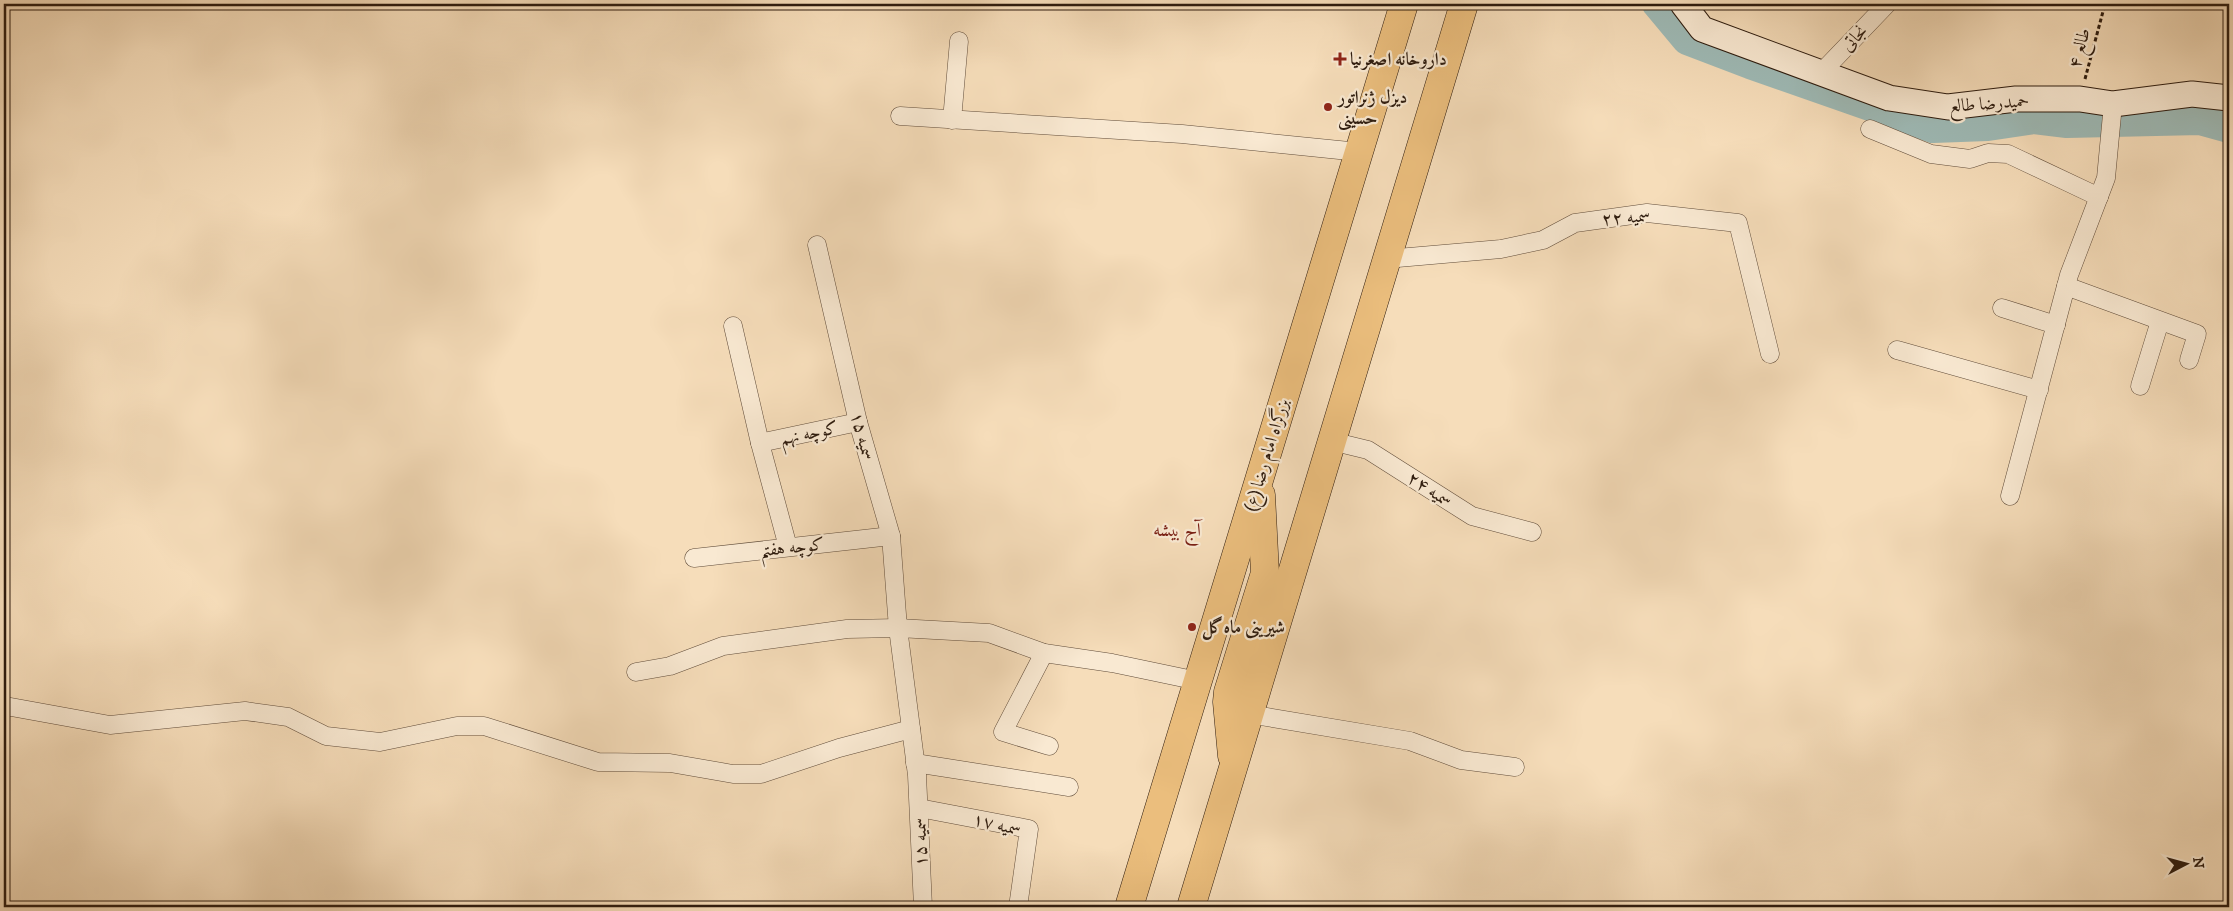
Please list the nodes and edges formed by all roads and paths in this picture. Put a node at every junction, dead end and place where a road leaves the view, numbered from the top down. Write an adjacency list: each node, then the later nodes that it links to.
1 (1404, 4): 14 (highway, بزرگراه امام رضا (ع))
2 (1464, 4): 17 (highway)
3 (1683, 4): 7 (main road, حمیدرضا طالع)
4 (1887, 4): 7 (street, نجاتی)
5 (2105, 4): 9 (path, طالع ۴)
6 (959, 41): 12 (street)
7 (1821, 73): 9 (main road, حمیدرضا طالع)
8 (2229, 98): 10 (main road, حمیدرضا طالع)
9 (2080, 99): 10 (main road, حمیدرضا طالع)
10 (2113, 104): 15 (street)
11 (900, 116): 12 (street)
12 (952, 120): 14 (street)
13 (1870, 129): 15 (street)
14 (1359, 152): 31 (highway, بزرگراه امام رضا (ع))
15 (2099, 197): 18 (street)
16 (818, 245): 28 (street, سمیه ۱۵)
17 (1386, 259): 24 (street, سمیه ۲۲); 29 (highway)
18 (2066, 286): 20 (street); 22 (street)
19 (2002, 308): 22 (street)
20 (2160, 320): 25 (street); 26 (street)
21 (733, 326): 30 (street)
22 (2056, 326): 27 (street)
23 (1897, 350): 27 (street)
24 (1770, 354)
25 (2189, 360)
26 (2140, 386)
27 (2038, 390): 32 (street)
28 (858, 422): 30 (street, کوچه نهم); 34 (street, سمیه ۱۵)
29 (1331, 440): 33 (street, سمیه ۲۴); 39 (highway)
30 (760, 443): 35 (street)
31 (1259, 478): 37 (highway, بزرگراه امام رضا (ع)); 39 (highway)
32 (2010, 496)
33 (1532, 532)
34 (891, 536): 35 (street, کوچه هفتم); 38 (street, سمیه ۱۵)
35 (788, 547): 36 (street, کوچه هفتم)
36 (694, 558)
37 (1217, 617): 39 (highway); 42 (highway, بزرگراه امام رضا (ع))
38 (898, 628): 40 (street); 41 (street); 45 (street, سمیه ۱۵)
39 (1260, 632): 44 (highway); 49 (highway)
40 (1044, 653): 42 (street); 46 (street)
41 (636, 672)
42 (1198, 682): 54 (highway, بزرگراه امام رضا (ع))
43 (4, 707): 45 (street)
44 (1249, 714): 48 (street); 49 (highway)
45 (910, 729): 47 (street, سمیه ۱۵)
46 (1050, 746)
47 (915, 763): 50 (street); 51 (street, سمیه ۱۵)
48 (1515, 767)
49 (1233, 769): 55 (highway)
50 (1069, 787)
51 (919, 808): 52 (street, سمیه ۱۵); 53 (street, سمیه ۱۷)
52 (923, 907)
53 (1018, 907)
54 (1129, 907)
55 (1191, 907)

